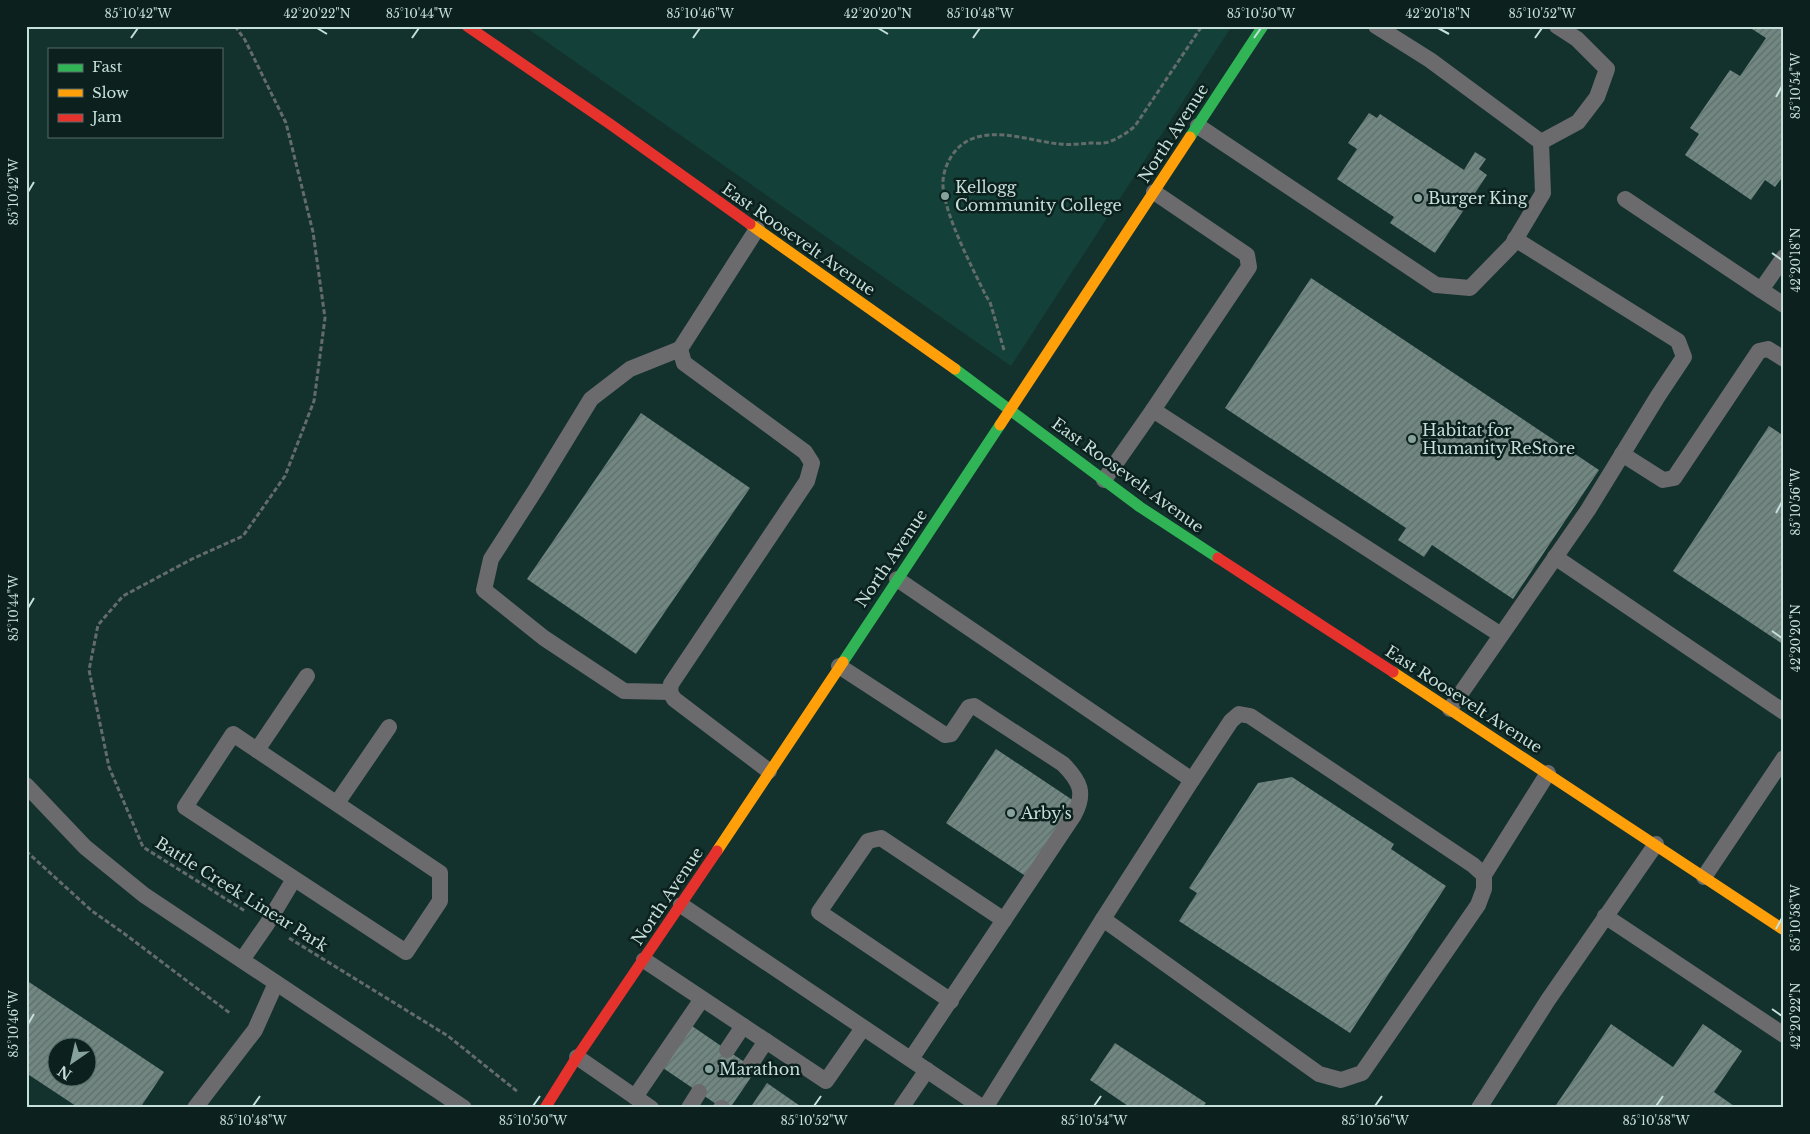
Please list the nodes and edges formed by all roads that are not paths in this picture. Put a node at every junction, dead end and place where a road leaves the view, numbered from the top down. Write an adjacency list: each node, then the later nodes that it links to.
1 (467, 26): 9 (street, East Roosevelt Avenue)
2 (1263, 26): 5 (street, North Avenue)
3 (1376, 26): 6 (lane)
4 (1557, 26): 6 (lane)
5 (1198, 126): 7 (street, North Avenue); 10 (lane)
6 (1541, 142): 10 (lane)
7 (1154, 192): 16 (street, North Avenue); 17 (lane)
8 (1625, 199): 12 (lane)
9 (758, 229): 14 (lane); 16 (street, East Roosevelt Avenue)
10 (1515, 239): 18 (lane)
11 (1784, 257): 12 (lane)
12 (1761, 290): 13 (lane)
13 (1784, 305)
14 (680, 349): 25 (lane); 25 (lane)
15 (1784, 359): 18 (lane)
16 (1011, 409): 19 (street, East Roosevelt Avenue); 21 (street, North Avenue)
17 (1153, 410): 19 (lane); 22 (lane)
18 (1622, 454): 20 (lane)
19 (1104, 480): 26 (street, East Roosevelt Avenue)
20 (1555, 557): 22 (lane); 27 (lane)
21 (897, 579): 23 (street, North Avenue); 33 (lane)
22 (1501, 635): 26 (lane)
23 (839, 666): 31 (street, North Avenue); 43 (lane)
24 (307, 676): 29 (lane)
25 (670, 692): 31 (lane)
26 (1450, 709): 32 (street, East Roosevelt Avenue)
27 (1784, 712)
28 (389, 728): 35 (lane)
29 (257, 750): 35 (lane); 39 (lane)
30 (1784, 758): 38 (lane)
31 (769, 771): 40 (street, North Avenue)
32 (1548, 773): 36 (street, East Roosevelt Avenue); 37 (lane)
33 (1192, 780): 37 (lane); 42 (lane)
34 (26, 785): 45 (lane)
35 (337, 803): 39 (lane)
36 (1656, 844): 38 (street, East Roosevelt Avenue); 41 (lane)
37 (1484, 875): 42 (lane)
38 (1704, 877): 44 (street, East Roosevelt Avenue)
39 (294, 879): 45 (lane)
40 (681, 904): 46 (street, North Avenue); 51 (lane)
41 (1605, 916): 52 (lane); 68 (lane)
42 (1103, 919): 67 (lane)
43 (1004, 920): 49 (lane); 49 (lane)
44 (1784, 930)
45 (242, 960): 47 (lane)
46 (644, 960): 48 (lane); 55 (street, North Avenue)
47 (276, 983): 61 (lane); 62 (lane)
48 (702, 999): 50 (lane); 60 (lane)
49 (951, 1001): 56 (lane)
50 (743, 1026): 53 (lane); 54 (lane)
51 (863, 1028): 53 (lane); 56 (lane)
52 (1784, 1035)
53 (766, 1041): 57 (lane)
54 (727, 1050)
55 (577, 1057): 60 (lane); 63 (street, North Avenue)
56 (911, 1059): 58 (lane)
57 (750, 1065)
58 (926, 1070): 66 (lane); 67 (lane)
59 (699, 1092): 65 (lane)
60 (635, 1097): 64 (lane)
61 (196, 1108)
62 (464, 1108)
63 (545, 1108)
64 (651, 1108)
65 (689, 1108)
66 (901, 1108)
67 (984, 1108)
68 (1479, 1108)

